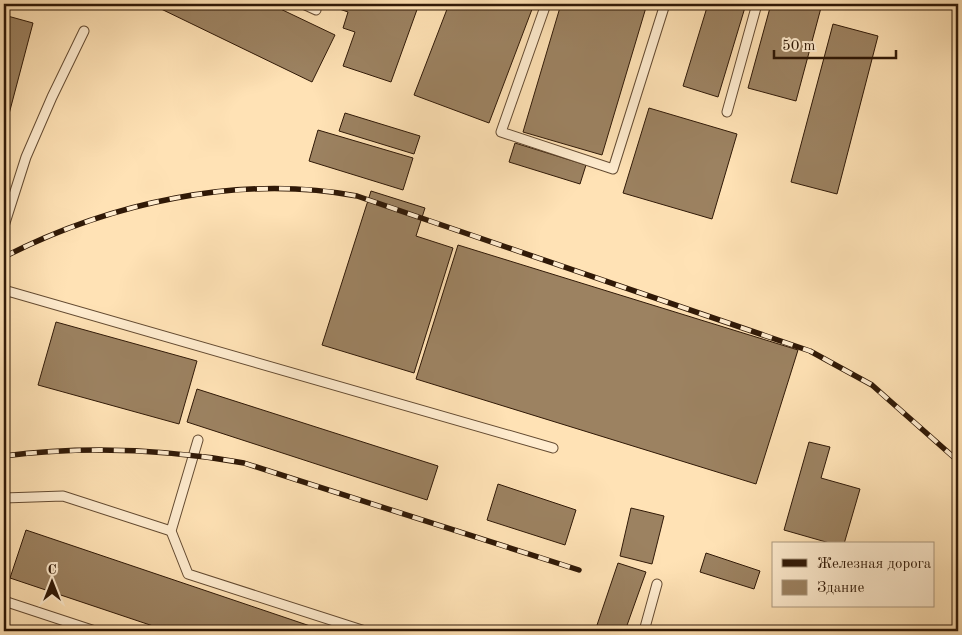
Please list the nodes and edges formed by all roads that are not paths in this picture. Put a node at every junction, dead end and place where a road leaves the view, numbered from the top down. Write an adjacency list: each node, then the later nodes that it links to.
1 (303, 4): 5 (lane)
2 (546, 4): 3 (lane)
3 (665, 4)
4 (757, 4): 7 (lane)
5 (316, 10)
6 (84, 31): 8 (lane)
7 (726, 112)
8 (4, 226)
9 (4, 290): 11 (lane)
10 (198, 440): 13 (lane)
11 (553, 448)
12 (4, 498): 13 (lane)
13 (171, 531): 17 (lane)
14 (657, 584): 18 (lane)
15 (4, 601): 16 (lane)
16 (96, 631)
17 (365, 631)
18 (644, 631)

